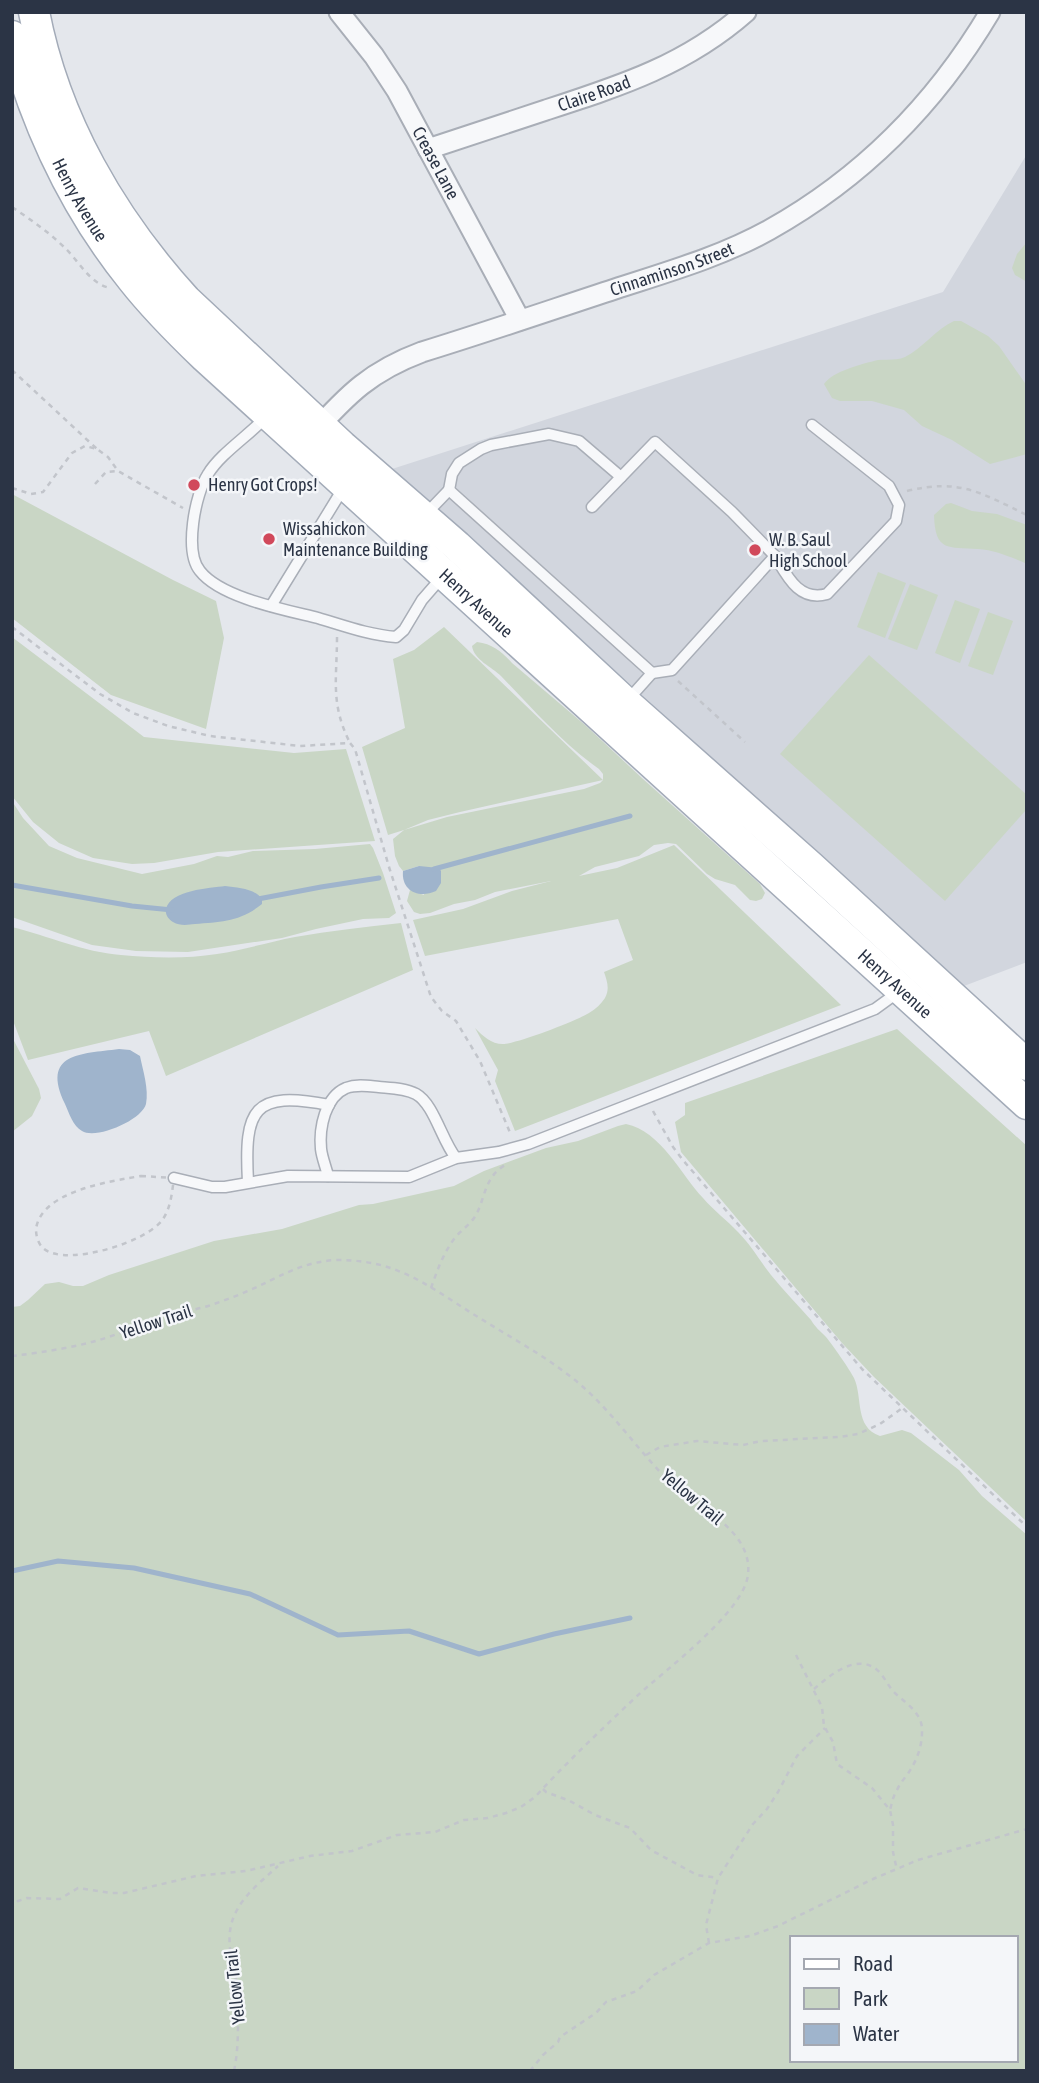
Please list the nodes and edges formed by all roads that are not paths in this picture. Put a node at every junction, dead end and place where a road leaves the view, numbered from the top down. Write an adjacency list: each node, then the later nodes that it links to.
1 (34, 12): 10 (main road, Henry Avenue)
2 (339, 12): 6 (street, Crease Lane)
3 (746, 12): 6 (street, Claire Road)
4 (990, 12): 7 (street, Cinnaminson Street)
5 (12, 36): 8 (main road, Henry Avenue)
6 (428, 149): 7 (street, Crease Lane)
7 (520, 320): 10 (street, Cinnaminson Street)
8 (268, 415): 10 (main road, Henry Avenue); 18 (lane)
9 (812, 425): 16 (lane)
10 (311, 435): 12 (main road, Henry Avenue); 15 (main road, Henry Avenue)
11 (621, 477): 13 (lane); 14 (lane); 16 (lane)
12 (345, 485): 17 (main road, Henry Avenue); 18 (lane)
13 (449, 490): 15 (lane); 19 (lane)
14 (592, 507)
15 (423, 517): 20 (main road, Henry Avenue)
16 (775, 556): 19 (lane)
17 (444, 574): 18 (lane); 20 (main road, Henry Avenue)
18 (271, 606)
19 (652, 673): 20 (lane)
20 (616, 712): 21 (main road, Henry Avenue)
21 (910, 978): 22 (main road, Henry Avenue); 23 (main road, Henry Avenue); 25 (lane)
22 (1027, 1065)
23 (1027, 1104)
24 (329, 1105): 25 (lane); 26 (lane); 28 (lane)
25 (456, 1157): 26 (lane)
26 (328, 1176): 28 (lane)
27 (174, 1178): 28 (lane)
28 (248, 1182)

